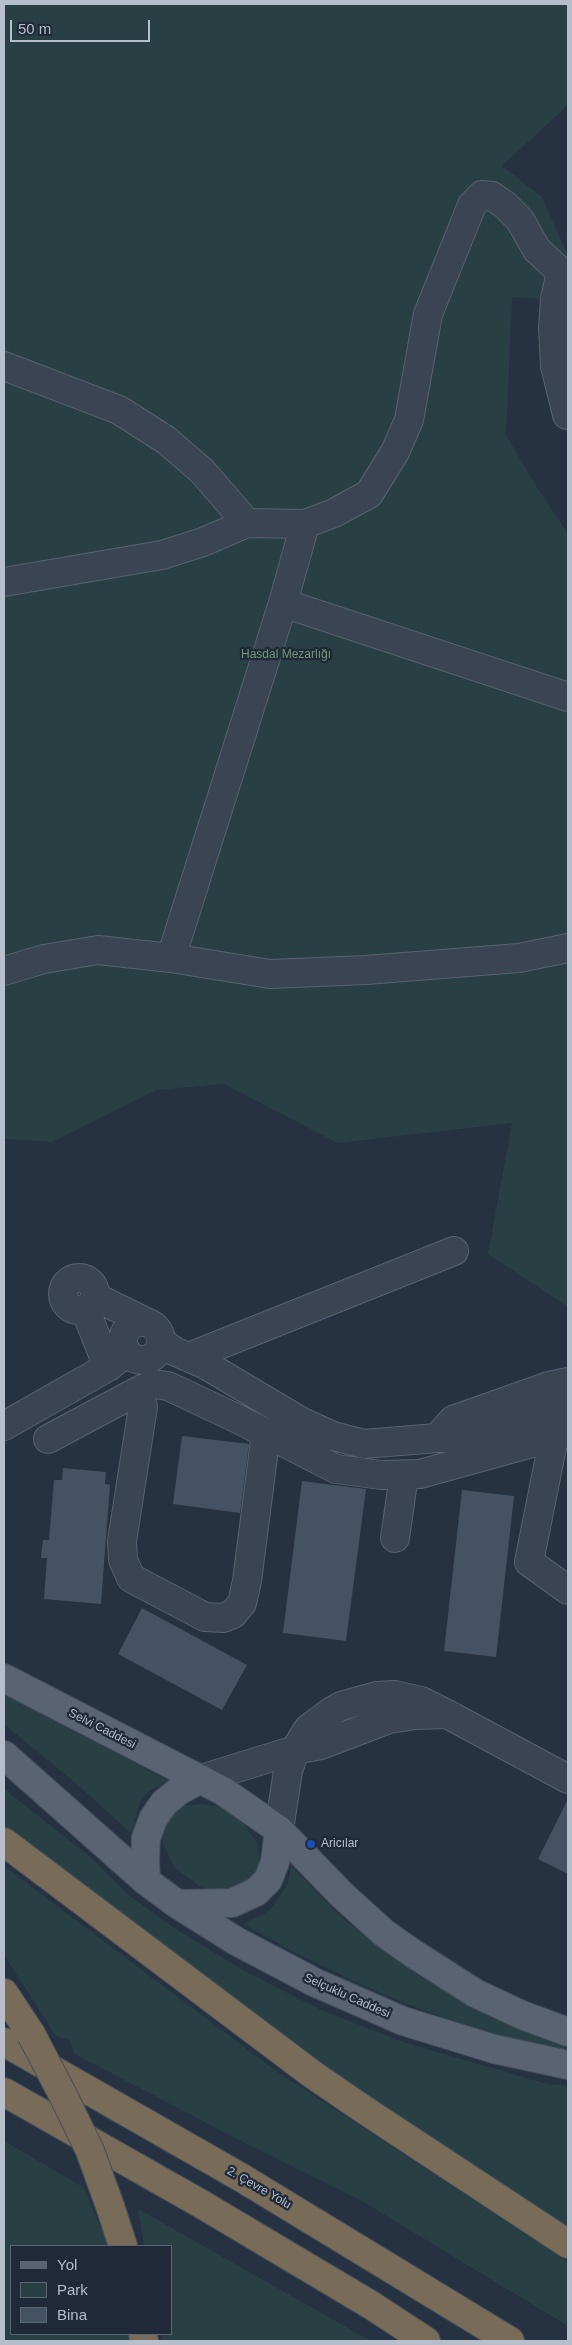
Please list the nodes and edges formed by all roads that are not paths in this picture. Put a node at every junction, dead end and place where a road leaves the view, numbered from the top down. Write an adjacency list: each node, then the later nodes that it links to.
1 (565, 274): 3 (street); 5 (street)
2 (4, 366): 4 (street)
3 (567, 415)
4 (247, 523): 5 (street); 6 (street)
5 (306, 524): 7 (street)
6 (4, 582)
7 (283, 602): 8 (street); 10 (street)
8 (568, 697)
9 (568, 948): 10 (street)
10 (171, 958): 11 (street)
11 (4, 971)
12 (454, 1252): 14 (street)
13 (154, 1332): 14 (street); 15 (street); 15 (street)
14 (189, 1357): 22 (street)
15 (118, 1360): 19 (street)
16 (568, 1382): 22 (street)
17 (138, 1391): 20 (street); 20 (street); 23 (street)
18 (568, 1407): 22 (street)
19 (4, 1426)
20 (266, 1433): 24 (street)
21 (561, 1435): 24 (street); 26 (street)
22 (437, 1438)
23 (48, 1439)
24 (404, 1475): 25 (street)
25 (395, 1538)
26 (568, 1590)
27 (4, 1678): 31 (main road, Selvi Caddesi)
28 (295, 1750): 30 (street); 31 (street); 32 (street)
29 (4, 1755): 34 (main road)
30 (568, 1779)
31 (201, 1780): 32 (main road); 34 (main road)
32 (279, 1830): 35 (main road); 37 (main road)
33 (4, 1842): 41 (highway)
34 (146, 1881): 35 (main road, Selçuklu Caddesi)
35 (177, 1904): 39 (main road, Selçuklu Caddesi)
36 (4, 1993): 42 (highway, bridge)
37 (568, 2032)
38 (4, 2042): 43 (highway, 2. Çevre Yolu)
39 (568, 2066)
40 (4, 2092): 44 (highway)
41 (568, 2244)
42 (123, 2245)
43 (501, 2336): 45 (highway, 2. Çevre Yolu)
44 (426, 2341)
45 (528, 2341)

